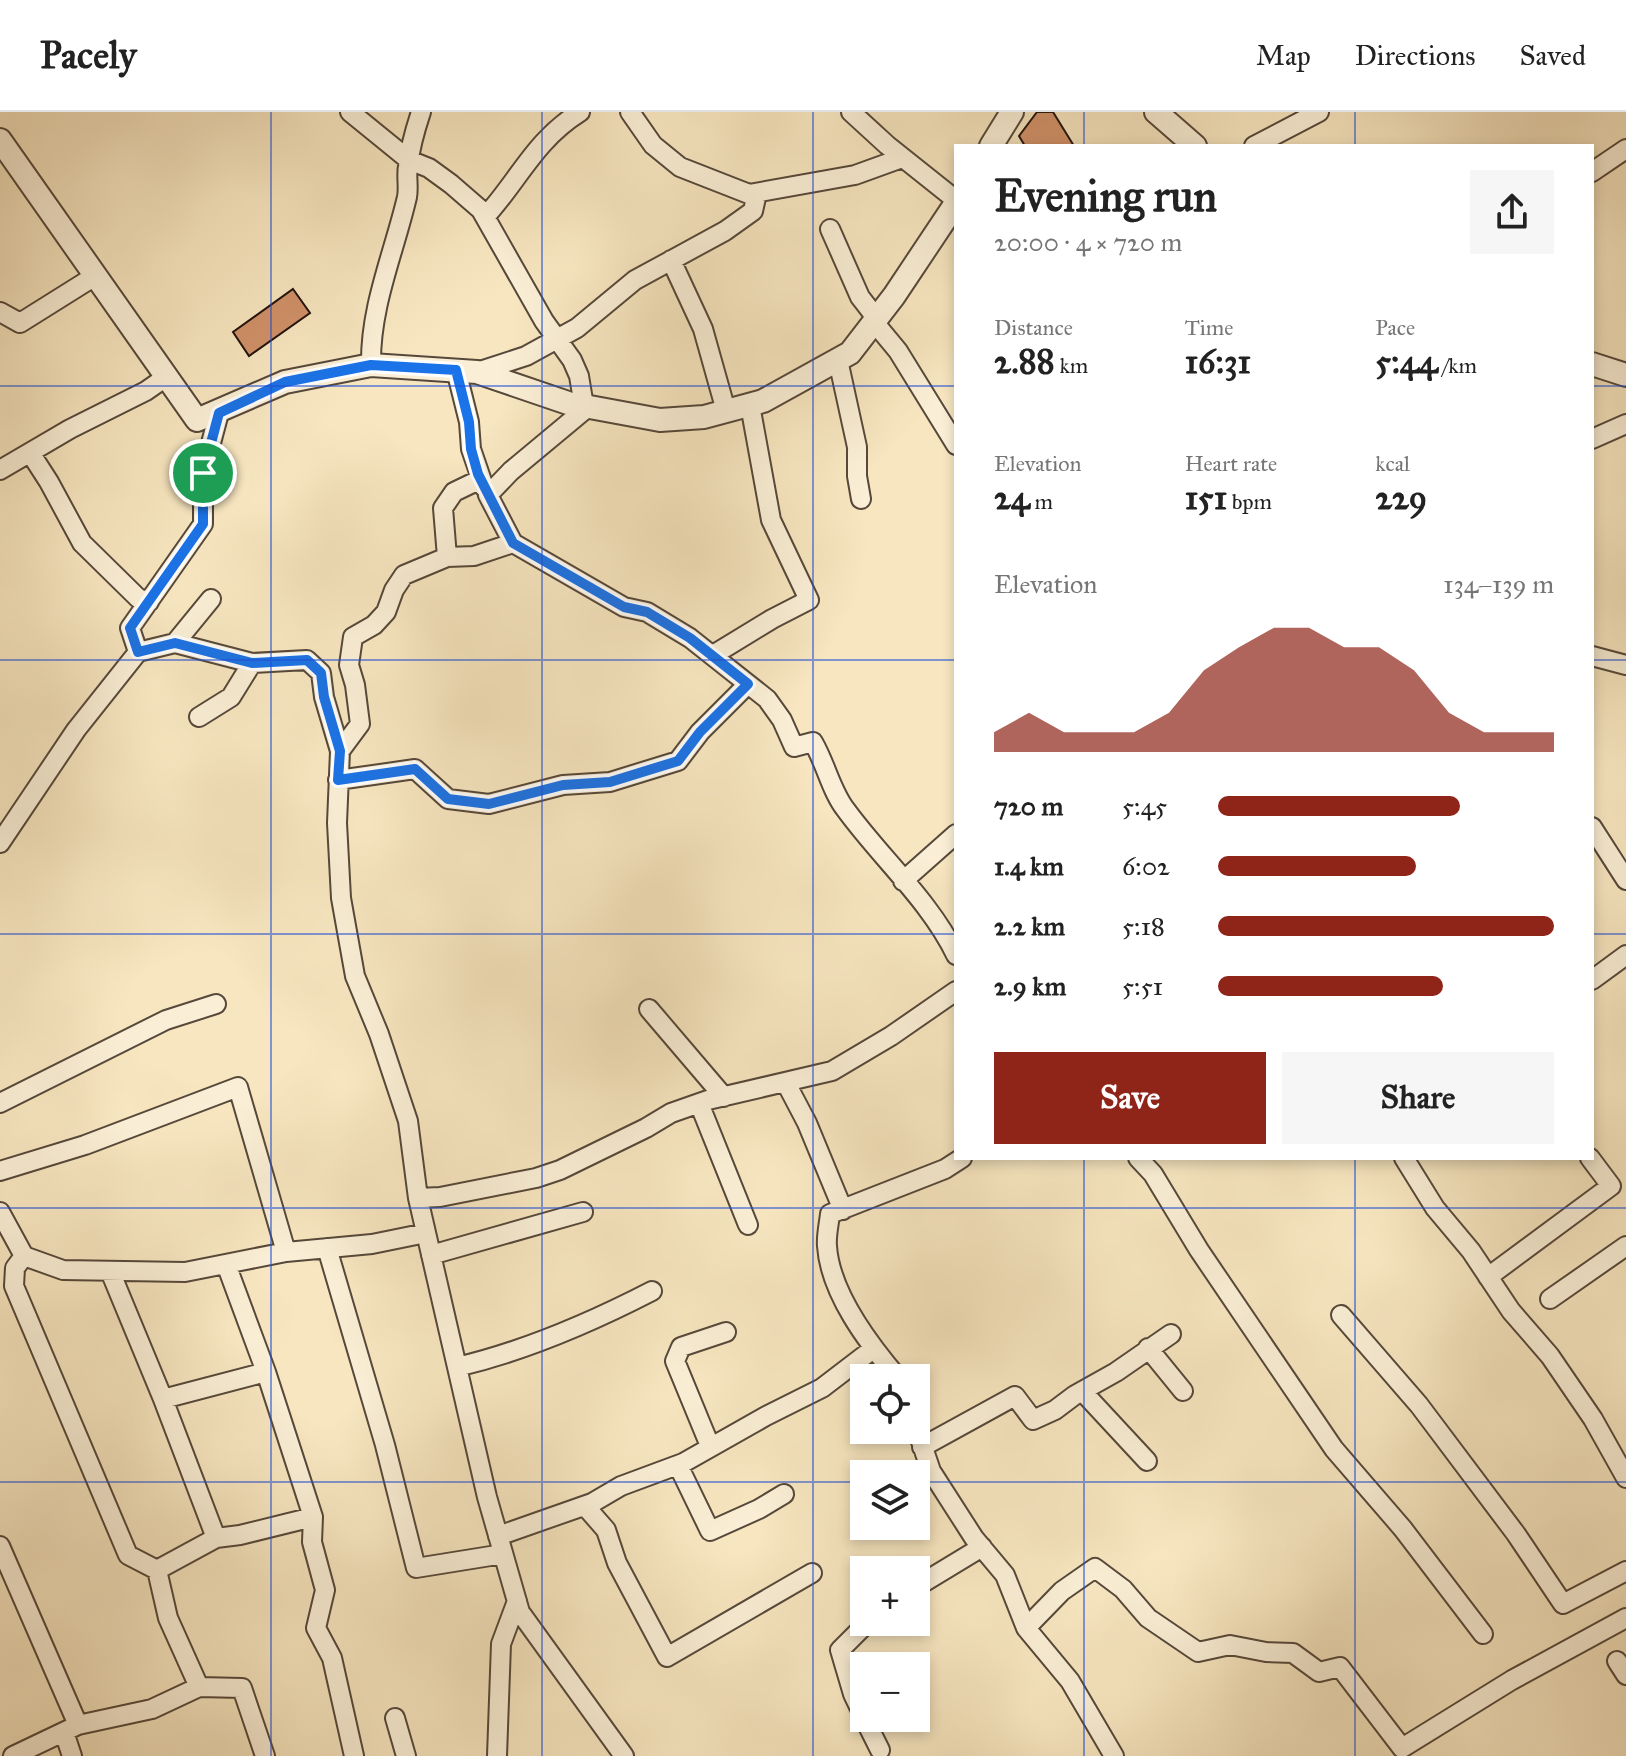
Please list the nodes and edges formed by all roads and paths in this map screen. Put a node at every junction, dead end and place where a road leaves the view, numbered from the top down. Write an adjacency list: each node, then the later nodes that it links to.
1 (350, 112): 15 (street)
2 (421, 112): 15 (street)
3 (580, 112): 20 (street)
4 (630, 112): 17 (street)
5 (851, 112): 14 (street)
6 (1012, 112): 10 (street)
7 (1319, 112): 12 (street)
8 (1160, 113): 11 (street)
9 (0, 140): 23 (street)
10 (992, 144)
11 (1193, 144)
12 (1258, 144)
13 (1626, 149): 16 (street)
14 (902, 158): 17 (street); 18 (street)
15 (409, 160): 20 (street); 28 (street)
16 (1594, 171)
17 (757, 193): 22 (street)
18 (954, 199)
19 (954, 204): 25 (street)
20 (485, 217): 26 (street)
21 (830, 229): 25 (street)
22 (671, 260): 26 (street); 35 (street)
23 (95, 276): 24 (street); 32 (street)
24 (0, 312)
25 (875, 320): 27 (street); 39 (street)
26 (555, 339): 30 (street); 34 (street)
27 (838, 360): 33 (street); 43 (street)
28 (371, 365): 30 (street); 36 (street)
29 (1594, 365): 31 (street)
30 (466, 371): 34 (street); 42 (street)
31 (1626, 375)
32 (166, 377): 36 (street); 40 (street)
33 (750, 405): 35 (street); 50 (street)
34 (586, 407): 35 (street); 42 (street)
35 (726, 411)
36 (219, 413): 47 (street)
37 (1626, 424): 38 (street)
38 (1594, 438)
39 (954, 442)
40 (31, 454): 41 (street); 47 (street)
41 (0, 470)
42 (484, 487): 44 (street); 45 (street)
43 (861, 499)
44 (513, 543): 45 (street); 50 (street)
45 (447, 557): 56 (street)
46 (211, 599): 48 (street)
47 (149, 602): 49 (street)
48 (175, 643): 49 (street); 52 (street)
49 (138, 652): 60 (street)
50 (713, 655): 54 (street)
51 (1594, 657): 53 (street)
52 (252, 663): 55 (street); 56 (street)
53 (1626, 665)
54 (748, 684): 57 (street); 62 (street)
55 (199, 717)
56 (340, 751): 57 (street)
57 (338, 780): 79 (street)
58 (1594, 830): 61 (street)
59 (954, 836): 62 (street)
60 (0, 843)
61 (1626, 880)
62 (903, 881): 63 (street)
63 (954, 951)
64 (1626, 955): 65 (street)
65 (1594, 979)
66 (954, 992): 69 (street)
67 (216, 1004): 71 (street)
68 (649, 1009): 70 (street)
69 (786, 1083): 70 (street); 80 (street)
70 (724, 1097): 72 (street)
71 (0, 1103)
72 (699, 1103): 79 (street); 83 (street)
73 (959, 1160): 80 (street)
74 (1140, 1160): 126 (street)
75 (1405, 1160): 92 (street)
76 (1593, 1160): 78 (street)
77 (0, 1171): 87 (street)
78 (1618, 1180): 92 (street)
79 (418, 1198): 84 (street)
80 (843, 1210): 99 (street)
81 (0, 1212): 89 (street)
82 (583, 1212): 88 (street)
83 (748, 1225)
84 (426, 1233): 86 (street); 88 (street)
85 (1626, 1246): 94 (street)
86 (327, 1248): 87 (street); 116 (street)
87 (286, 1252): 90 (street)
88 (431, 1255): 101 (street)
89 (24, 1256): 91 (street); 119 (street)
90 (226, 1264): 91 (street); 102 (street)
91 (110, 1271): 105 (street)
92 (1488, 1277): 111 (street)
93 (652, 1291): 101 (street)
94 (1550, 1299)
95 (1341, 1315): 120 (street)
96 (726, 1332): 107 (street)
97 (1171, 1334): 98 (street)
98 (1148, 1348): 103 (street); 104 (street)
99 (873, 1349): 100 (street); 107 (street)
100 (886, 1364)
101 (457, 1367): 116 (street)
102 (266, 1372): 105 (street); 114 (street)
103 (1082, 1391): 108 (street); 109 (street)
104 (1183, 1391)
105 (163, 1399): 115 (street)
106 (921, 1444): 108 (street)
107 (710, 1446): 110 (street)
108 (922, 1447): 118 (street)
109 (1147, 1461)
110 (678, 1465): 112 (street); 113 (street)
111 (1626, 1478)
112 (784, 1494)
113 (585, 1506): 116 (street); 121 (street)
114 (313, 1517): 115 (street); 137 (street)
115 (216, 1538): 119 (street)
116 (501, 1545): 123 (street)
117 (0, 1546): 131 (street)
118 (982, 1547): 122 (street); 125 (street)
119 (157, 1570): 129 (street)
120 (1626, 1571)
121 (812, 1573)
122 (930, 1579)
123 (517, 1601): 139 (street); 140 (street)
124 (1626, 1618): 125 (street)
125 (1026, 1628): 141 (street)
126 (1483, 1634)
127 (854, 1636): 128 (street)
128 (850, 1684)
129 (199, 1687): 131 (street); 136 (street)
130 (395, 1718): 138 (street)
131 (71, 1729): 134 (street); 135 (street)
132 (871, 1732): 133 (street)
133 (880, 1750)
134 (13, 1756)
135 (72, 1756)
136 (265, 1756)
137 (354, 1756)
138 (406, 1756)
139 (497, 1756)
140 (624, 1756)
141 (1114, 1756)

